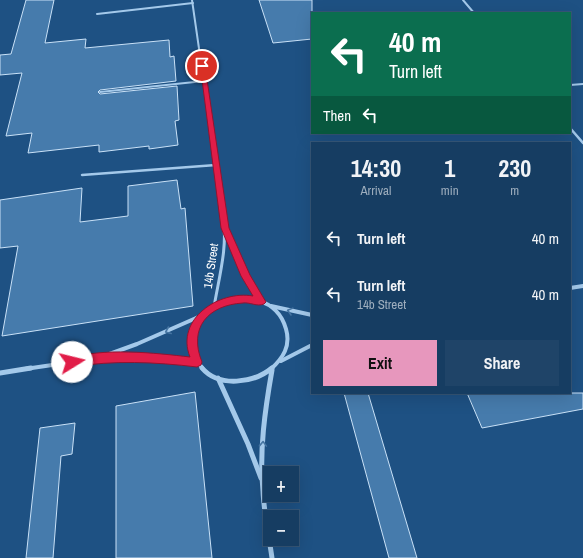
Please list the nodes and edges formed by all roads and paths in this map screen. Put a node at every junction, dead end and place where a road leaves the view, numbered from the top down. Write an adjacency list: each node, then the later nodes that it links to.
1 (463, 0): 3 (lane)
2 (192, 1): 4 (lane); 5 (lane, 14b Street)
3 (473, 12)
4 (97, 14)
5 (204, 81): 8 (lane); 11 (lane, 14b Street)
6 (583, 84): 7 (lane)
7 (571, 85)
8 (100, 92)
9 (571, 129): 10 (lane)
10 (583, 143)
11 (216, 165): 12 (lane); 13 (lane, 14b Street)
12 (82, 175)
13 (225, 228): 16 (lane, 14b Street); 18 (lane, 14b Street)
14 (583, 286): 15 (street)
15 (571, 288)
16 (261, 302): 17 (street); 18 (street)
17 (269, 305): 20 (street, one-way to 17); 23 (street)
18 (214, 307): 19 (street)
19 (204, 314): 22 (street, one-way to 22); 24 (street)
20 (311, 315)
21 (311, 346): 23 (street)
22 (100, 358): 24 (street); 26 (street)
23 (280, 361): 25 (street)
24 (197, 362): 27 (street)
25 (272, 370): 27 (street); 28 (street, one-way to 25)
26 (0, 373)
27 (218, 378): 28 (street)
28 (262, 482): 29 (street)
29 (272, 558)

